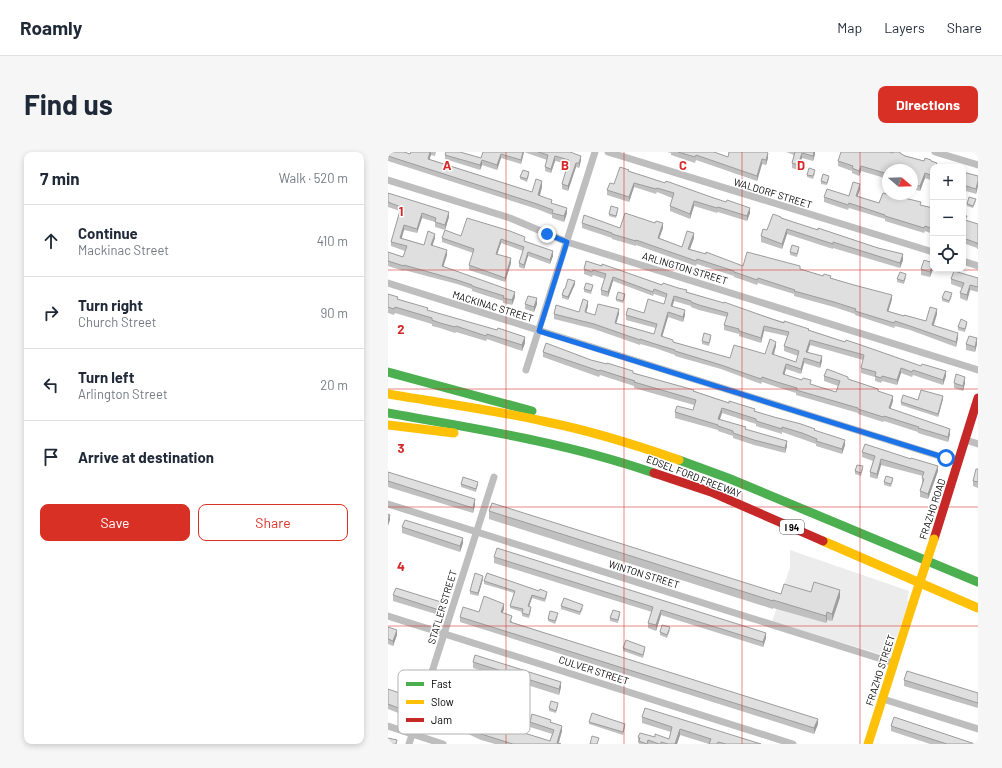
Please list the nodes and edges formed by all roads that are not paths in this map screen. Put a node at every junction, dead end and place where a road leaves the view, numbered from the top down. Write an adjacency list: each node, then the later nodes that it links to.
1 (595, 152): 6 (street)
2 (608, 152): 7 (street, WALDORF STREET)
3 (935, 152): 4 (street)
4 (978, 165)
5 (388, 180): 6 (street, ARLINGTON STREET)
6 (567, 242): 11 (street); 13 (street, ARLINGTON STREET)
7 (930, 251)
8 (966, 262): 9 (street)
9 (978, 266)
10 (388, 283): 11 (street, MACKINAC STREET)
11 (539, 331): 12 (street); 23 (street, MACKINAC STREET)
12 (526, 370)
13 (978, 370)
14 (388, 372): 22 (main road)
15 (388, 394): 22 (main road, EDSEL FORD FREEWAY / I 94)
16 (978, 398): 19 (main road, FRAZHO ROAD)
17 (388, 414): 21 (main road, EDSEL FORD FREEWAY / I 94)
18 (388, 425): 21 (main road)
19 (966, 440): 20 (street); 23 (main road, FRAZHO ROAD)
20 (978, 444)
21 (623, 462): 29 (main road, EDSEL FORD FREEWAY / I 94)
22 (686, 462): 27 (main road, EDSEL FORD FREEWAY / I 94)
23 (958, 462): 28 (main road, FRAZHO ROAD, bridge)
24 (494, 477): 26 (street, STATLER STREET)
25 (388, 504): 26 (street, WINTON STREET)
26 (476, 532): 31 (street, STATLER STREET); 32 (street, WINTON STREET)
27 (978, 582)
28 (913, 603): 32 (main road, FRAZHO STREET)
29 (978, 608)
30 (388, 616): 31 (street, CULVER STREET)
31 (444, 634): 33 (street, STATLER STREET); 41 (street, CULVER STREET)
32 (894, 663): 34 (main road, FRAZHO STREET)
33 (432, 670)
34 (883, 699): 37 (street); 42 (main road, FRAZHO STREET)
35 (388, 726): 36 (street)
36 (398, 729)
37 (978, 729)
38 (412, 734): 39 (street, STATLER STREET); 40 (street)
39 (409, 744)
40 (443, 744)
41 (793, 744)
42 (868, 744)

